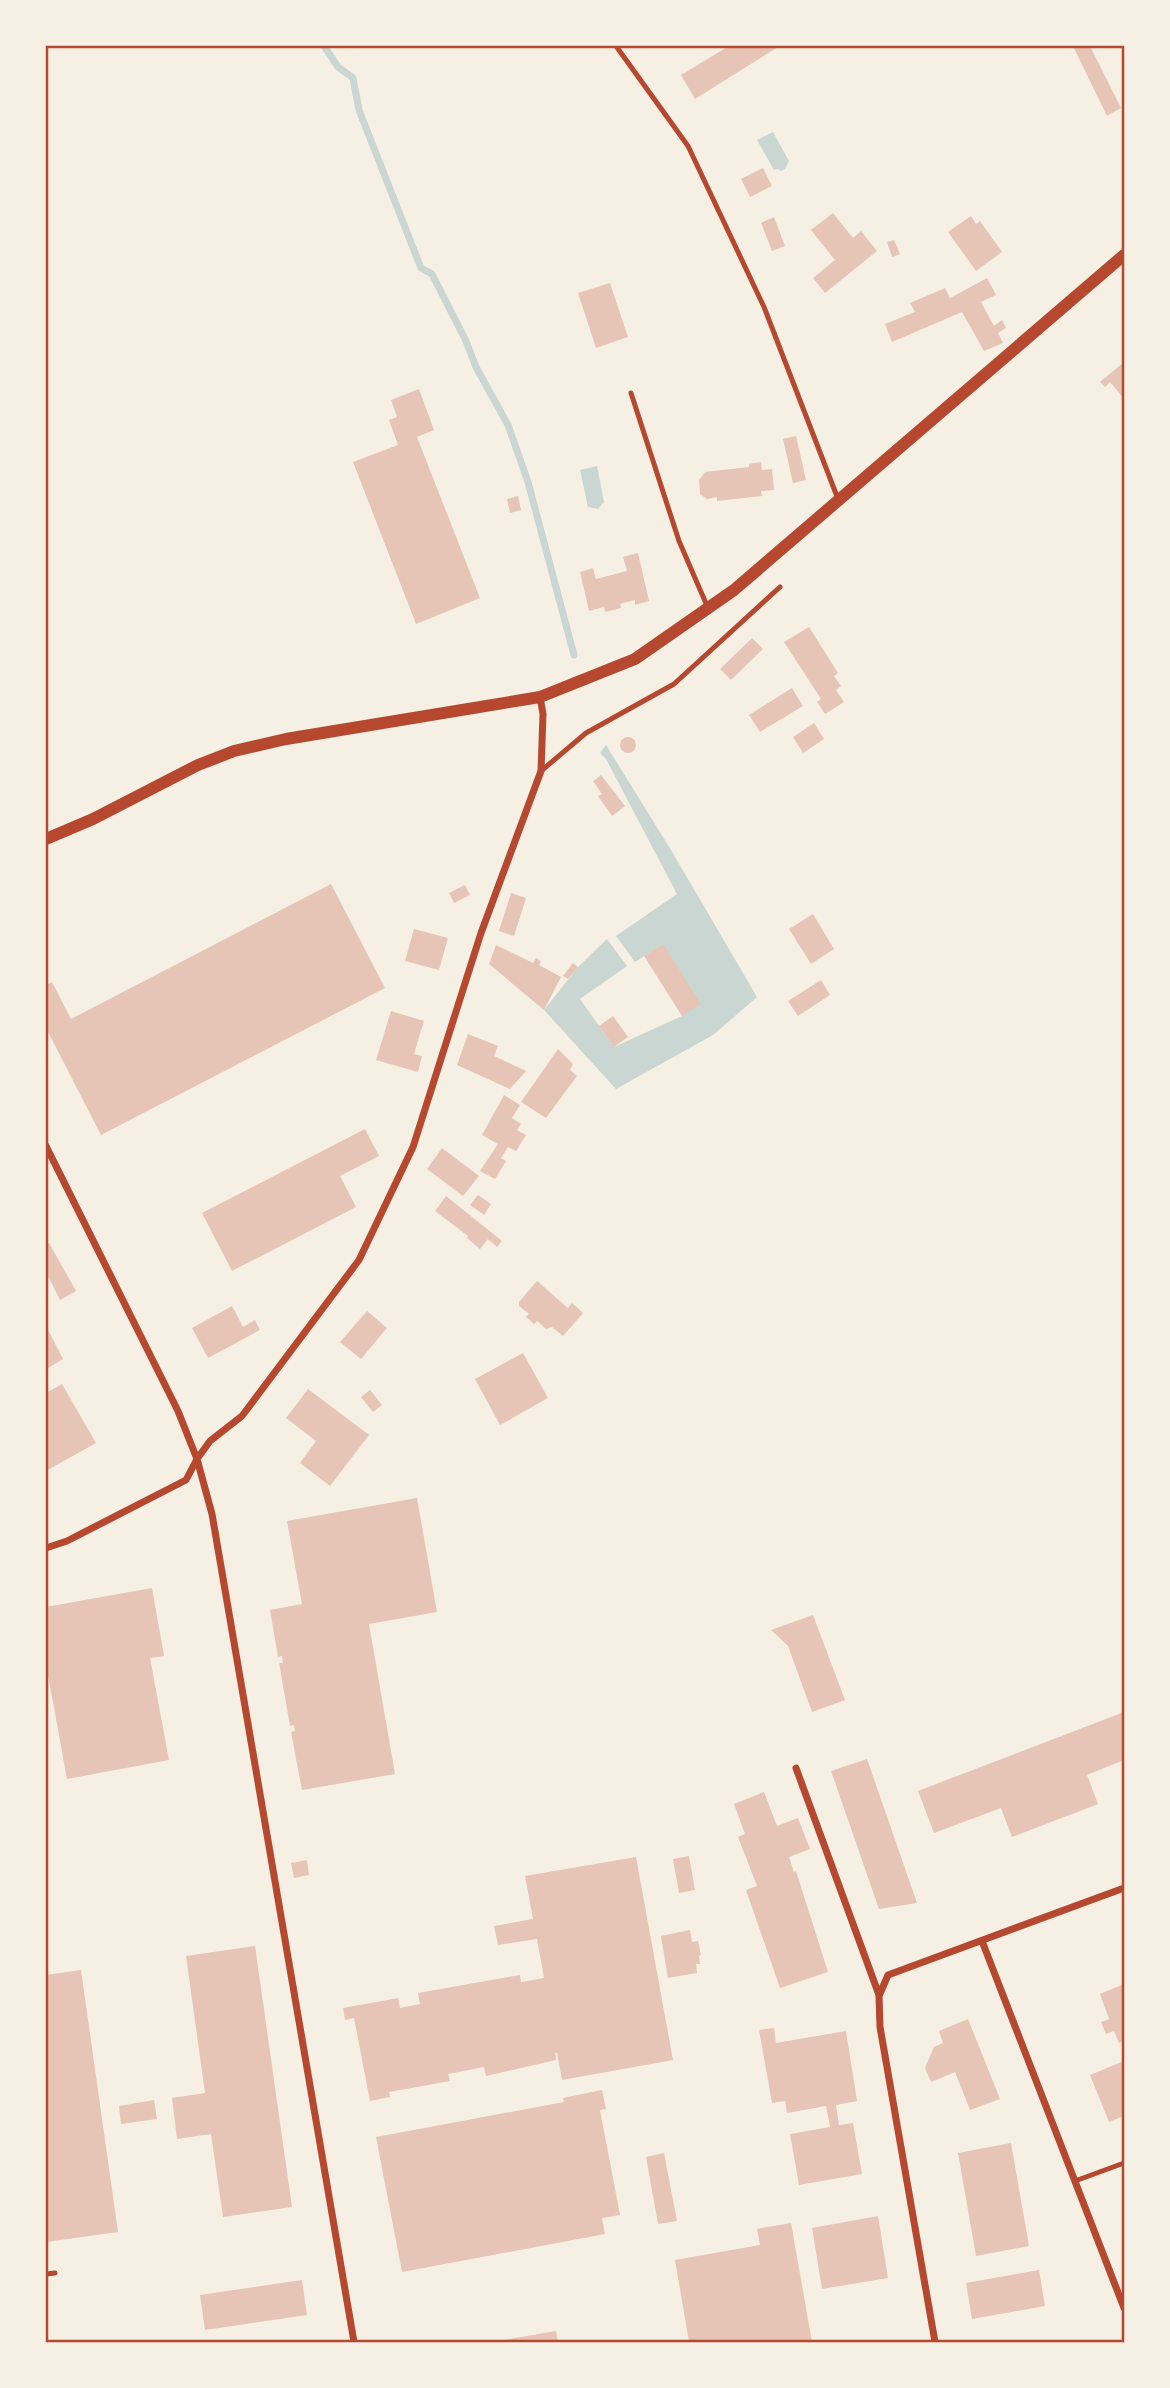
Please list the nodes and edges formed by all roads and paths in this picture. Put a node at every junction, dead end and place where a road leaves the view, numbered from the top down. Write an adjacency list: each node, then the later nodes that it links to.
1 (616, 46): 4 (lane)
2 (1125, 255): 4 (street)
3 (631, 393): 6 (lane)
4 (838, 499): 6 (street)
5 (780, 587): 8 (lane)
6 (708, 608): 7 (street)
7 (540, 697): 8 (street); 9 (street)
8 (541, 771): 11 (street)
9 (46, 839)
10 (46, 1146): 11 (street)
11 (197, 1459): 12 (street); 22 (street)
12 (46, 1548)
13 (796, 1768): 16 (street)
14 (1125, 1888): 15 (street)
15 (982, 1941): 16 (street); 18 (street)
16 (879, 1996): 23 (street)
17 (1125, 2163): 18 (lane)
18 (1075, 2182): 21 (street)
19 (55, 2273): 20 (lane)
20 (46, 2274)
21 (1125, 2308)
22 (354, 2343)
23 (935, 2343)

